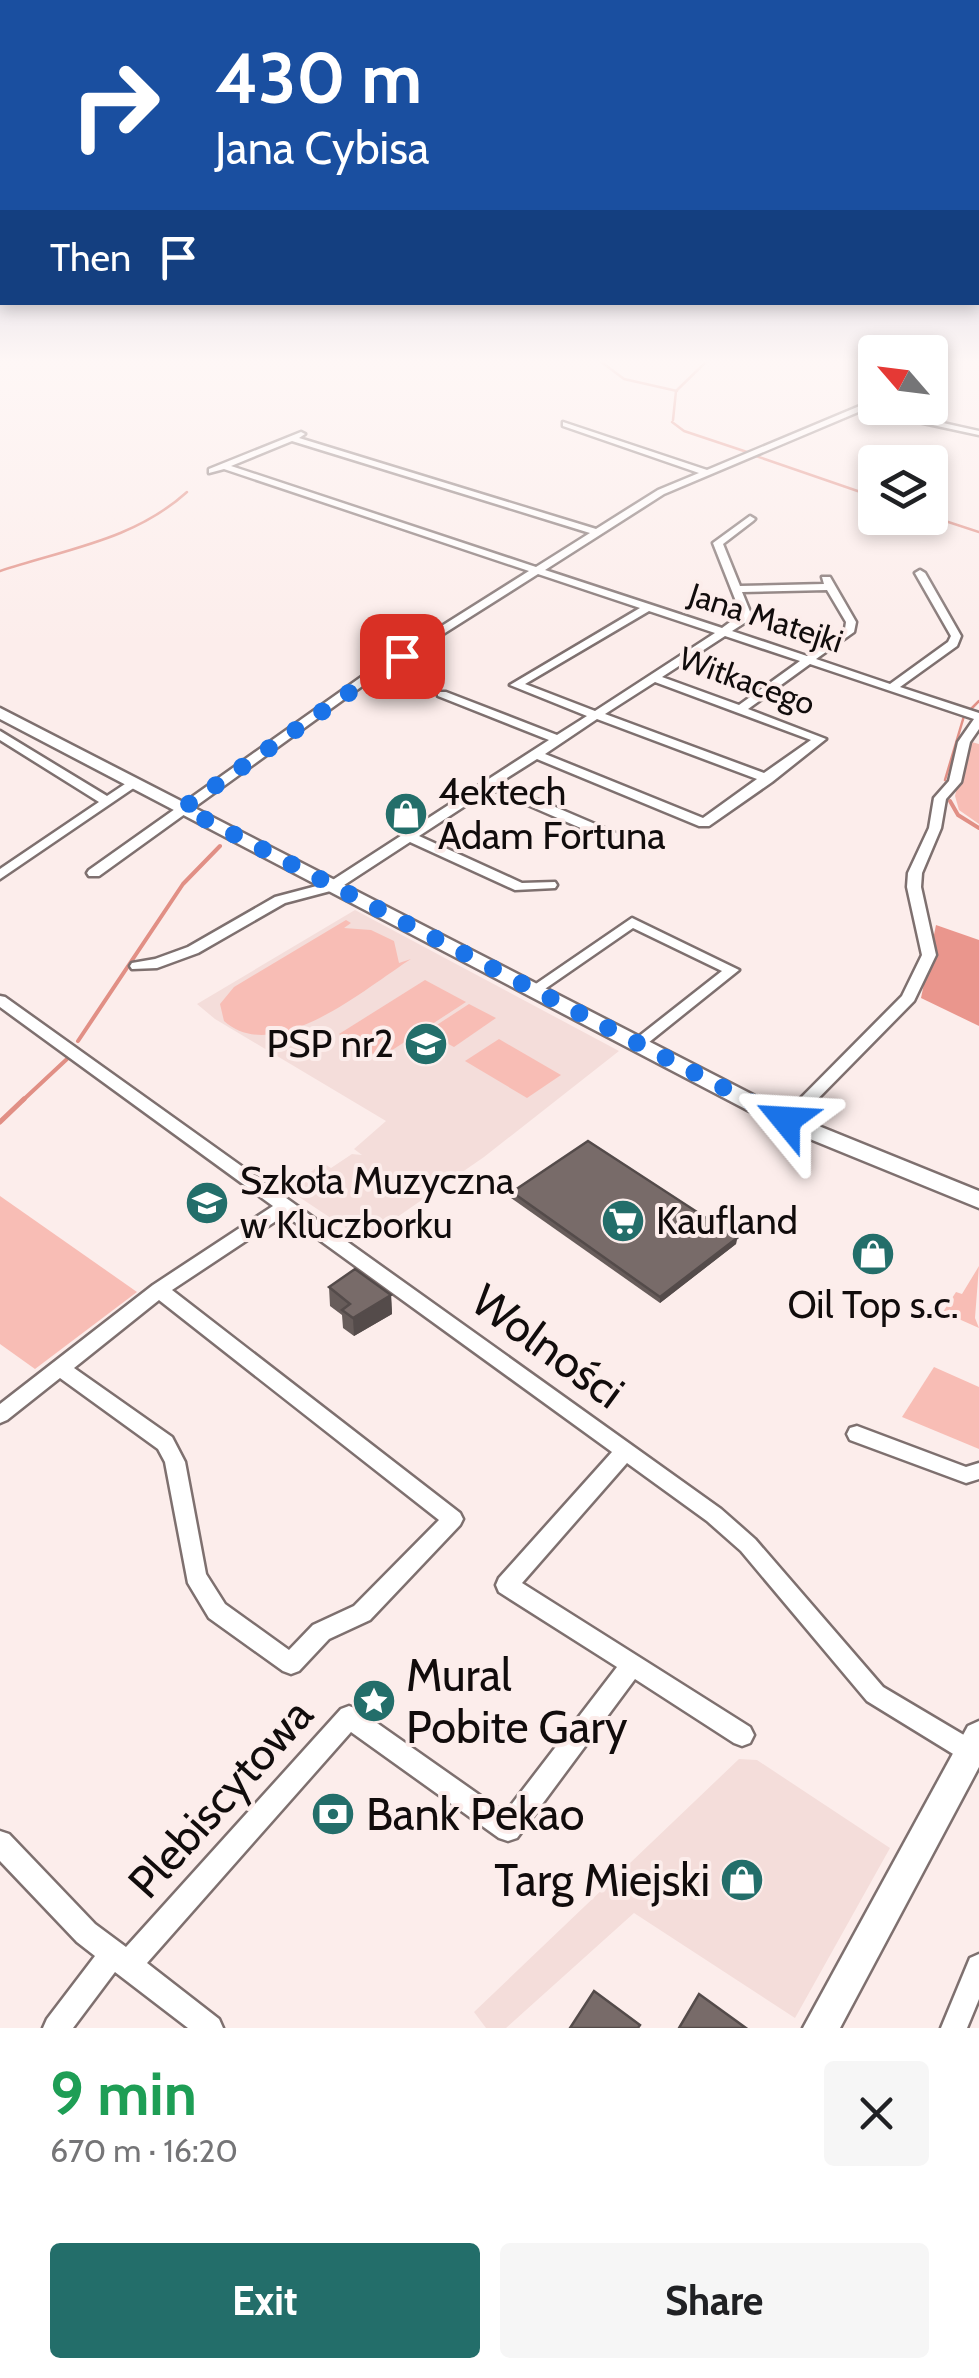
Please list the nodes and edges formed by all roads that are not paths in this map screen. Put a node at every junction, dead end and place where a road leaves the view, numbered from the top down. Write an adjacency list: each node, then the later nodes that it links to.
1 (248, 456): 8 (street, Jana Matejki)
2 (361, 456): 7 (street, Jana Matejki)
3 (658, 456): 5 (street)
4 (748, 456): 5 (street)
5 (708, 473): 7 (street)
6 (750, 519): 10 (street)
7 (596, 532): 8 (street)
8 (537, 570): 11 (street, Jana Matejki); 28 (street)
9 (920, 574): 15 (street)
10 (736, 589): 12 (street); 13 (street)
11 (650, 606): 12 (street, Jana Matejki); 19 (street)
12 (726, 631): 13 (street, Jana Matejki); 14 (street)
13 (810, 659): 15 (street, Jana Matejki); 17 (street)
14 (654, 678): 17 (street, Witkacego); 19 (street)
15 (893, 687): 20 (street, Jana Matejki)
16 (442, 694): 22 (street)
17 (742, 708): 24 (street, Witkacego)
18 (0, 713): 25 (street)
19 (597, 715): 22 (street); 24 (street)
20 (979, 719): 39 (street)
21 (0, 734): 27 (street)
22 (560, 740): 23 (street)
23 (538, 755): 24 (street); 26 (street)
24 (768, 779)
25 (136, 783): 27 (street); 28 (street)
26 (492, 785): 29 (street); 30 (street)
27 (108, 802): 32 (street)
28 (183, 808): 31 (street); 34 (street)
29 (410, 836): 33 (street); 34 (street)
30 (618, 839)
31 (94, 872)
32 (0, 875)
33 (550, 885)
34 (334, 886): 35 (street); 36 (street)
35 (137, 966)
36 (534, 990): 38 (street); 38 (street)
37 (0, 1000): 41 (street, Wolności)
38 (638, 1044): 39 (street)
39 (786, 1120): 40 (street)
40 (979, 1200)
41 (286, 1206): 42 (street); 46 (street, Wolności)
42 (158, 1290): 43 (street); 43 (street)
43 (60, 1368): 44 (street)
44 (0, 1415)
45 (856, 1434): 47 (street)
46 (626, 1451): 48 (street); 50 (street, Wolności)
47 (979, 1471)
48 (632, 1665): 49 (street); 52 (street, Plebiscytowa)
49 (742, 1735)
50 (975, 1744): 56 (street)
51 (0, 1843): 52 (street)
52 (119, 1960): 54 (street); 55 (street)
53 (979, 1968): 57 (street)
54 (56, 2028)
55 (210, 2028)
56 (821, 2028)
57 (954, 2028)

